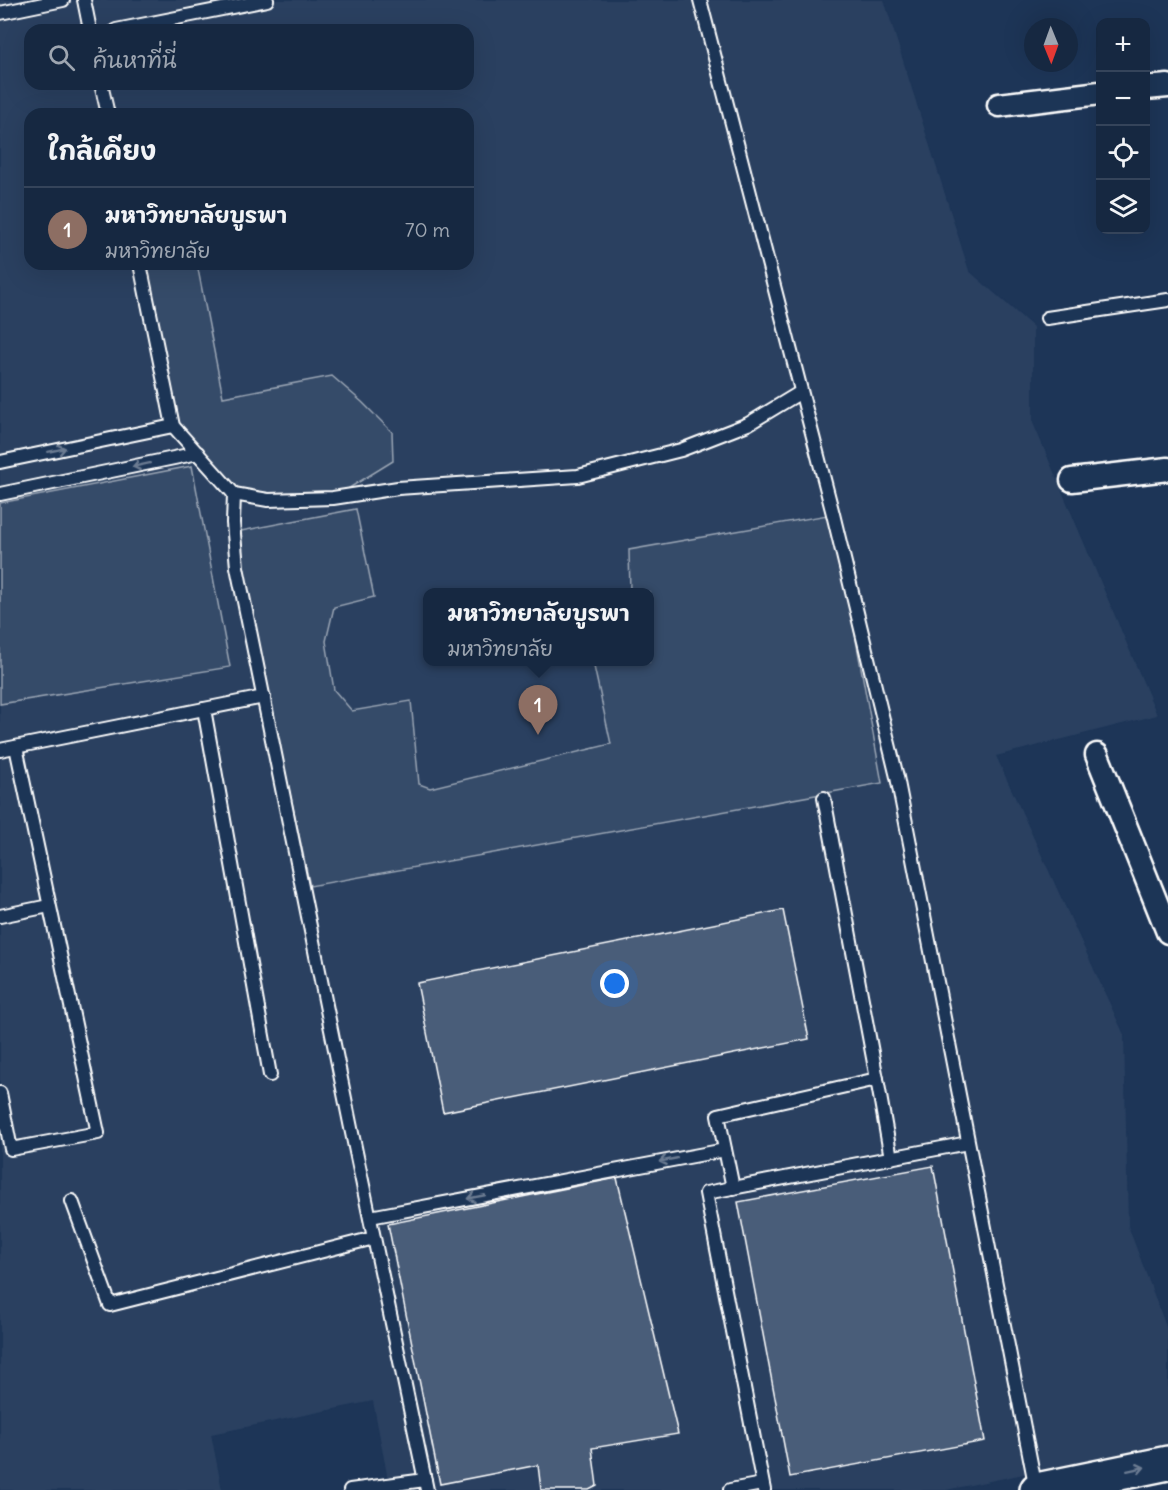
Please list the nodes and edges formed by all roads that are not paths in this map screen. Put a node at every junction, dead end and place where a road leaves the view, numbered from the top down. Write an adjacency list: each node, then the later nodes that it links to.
1 (63, 0): 5 (lane)
2 (84, 0): 6 (lane)
3 (267, 0): 7 (lane)
4 (700, 0): 17 (lane)
5 (0, 13)
6 (89, 24)
7 (146, 24)
8 (1168, 86): 9 (street)
9 (1150, 88)
10 (102, 90): 13 (lane)
11 (1096, 94): 12 (street)
12 (999, 105)
13 (107, 108)
14 (141, 270): 18 (lane)
15 (1168, 300): 16 (lane)
16 (1047, 318)
17 (801, 392): 24 (lane); 37 (lane)
18 (173, 426): 19 (lane); 20 (lane, one-way to 18)
19 (198, 453): 23 (lane, one-way to 23); 24 (lane)
20 (0, 462)
21 (1168, 469): 22 (street)
22 (1072, 480)
23 (0, 494)
24 (234, 494): 25 (lane)
25 (264, 697): 26 (lane); 42 (lane)
26 (204, 709): 27 (lane); 34 (lane)
27 (16, 747): 28 (lane); 31 (lane)
28 (0, 750)
29 (1097, 755): 33 (street)
30 (824, 798): 35 (lane)
31 (50, 906): 32 (lane); 36 (lane)
32 (0, 916)
33 (1168, 932)
34 (270, 1075)
35 (877, 1079): 38 (lane); 39 (lane)
36 (0, 1093)
37 (968, 1143): 39 (lane); 49 (lane)
38 (725, 1150): 40 (lane); 42 (lane, one-way to 42)
39 (891, 1158): 40 (lane)
40 (732, 1188): 46 (lane)
41 (72, 1202): 43 (lane)
42 (370, 1217): 43 (lane)
43 (374, 1238): 45 (lane)
44 (1168, 1463): 49 (main road, one-way to 44)
45 (426, 1485): 47 (lane)
46 (763, 1487): 48 (lane)
47 (350, 1490)
48 (730, 1490)
49 (1037, 1490)

